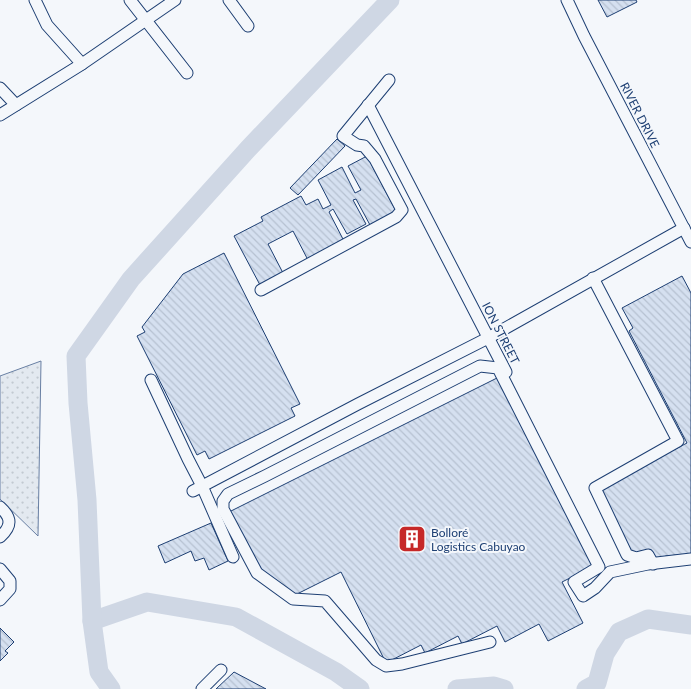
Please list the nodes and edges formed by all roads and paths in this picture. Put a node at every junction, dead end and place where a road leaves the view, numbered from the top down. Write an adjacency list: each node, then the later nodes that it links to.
1 (35, 0): 8 (street)
2 (130, 0): 6 (street)
3 (176, 0): 6 (street)
4 (229, 0): 7 (street)
5 (567, 0): 15 (street, RIVER DRIVE)
6 (146, 20): 8 (street); 9 (street)
7 (248, 26)
8 (82, 64): 12 (street)
9 (187, 73)
10 (389, 80): 13 (street)
11 (0, 88): 12 (street)
12 (16, 105): 14 (street)
13 (368, 105): 18 (street); 19 (street, ION STREET)
14 (0, 115)
15 (684, 228): 16 (street, RIVER DRIVE); 17 (street)
16 (691, 242)
17 (593, 278): 19 (street); 28 (street)
18 (261, 290)
19 (488, 338): 21 (street); 30 (street, ION STREET)
20 (151, 380): 23 (street)
21 (358, 404): 22 (street); 23 (street)
22 (369, 423): 30 (street); 32 (street)
23 (198, 488): 26 (street)
24 (0, 507): 25 (street)
25 (0, 537)
26 (233, 557)
27 (691, 559): 28 (street)
28 (650, 564): 30 (street)
29 (0, 569): 31 (street)
30 (610, 572)
31 (0, 600)
32 (490, 642)
33 (221, 670): 34 (street)
34 (202, 689)

